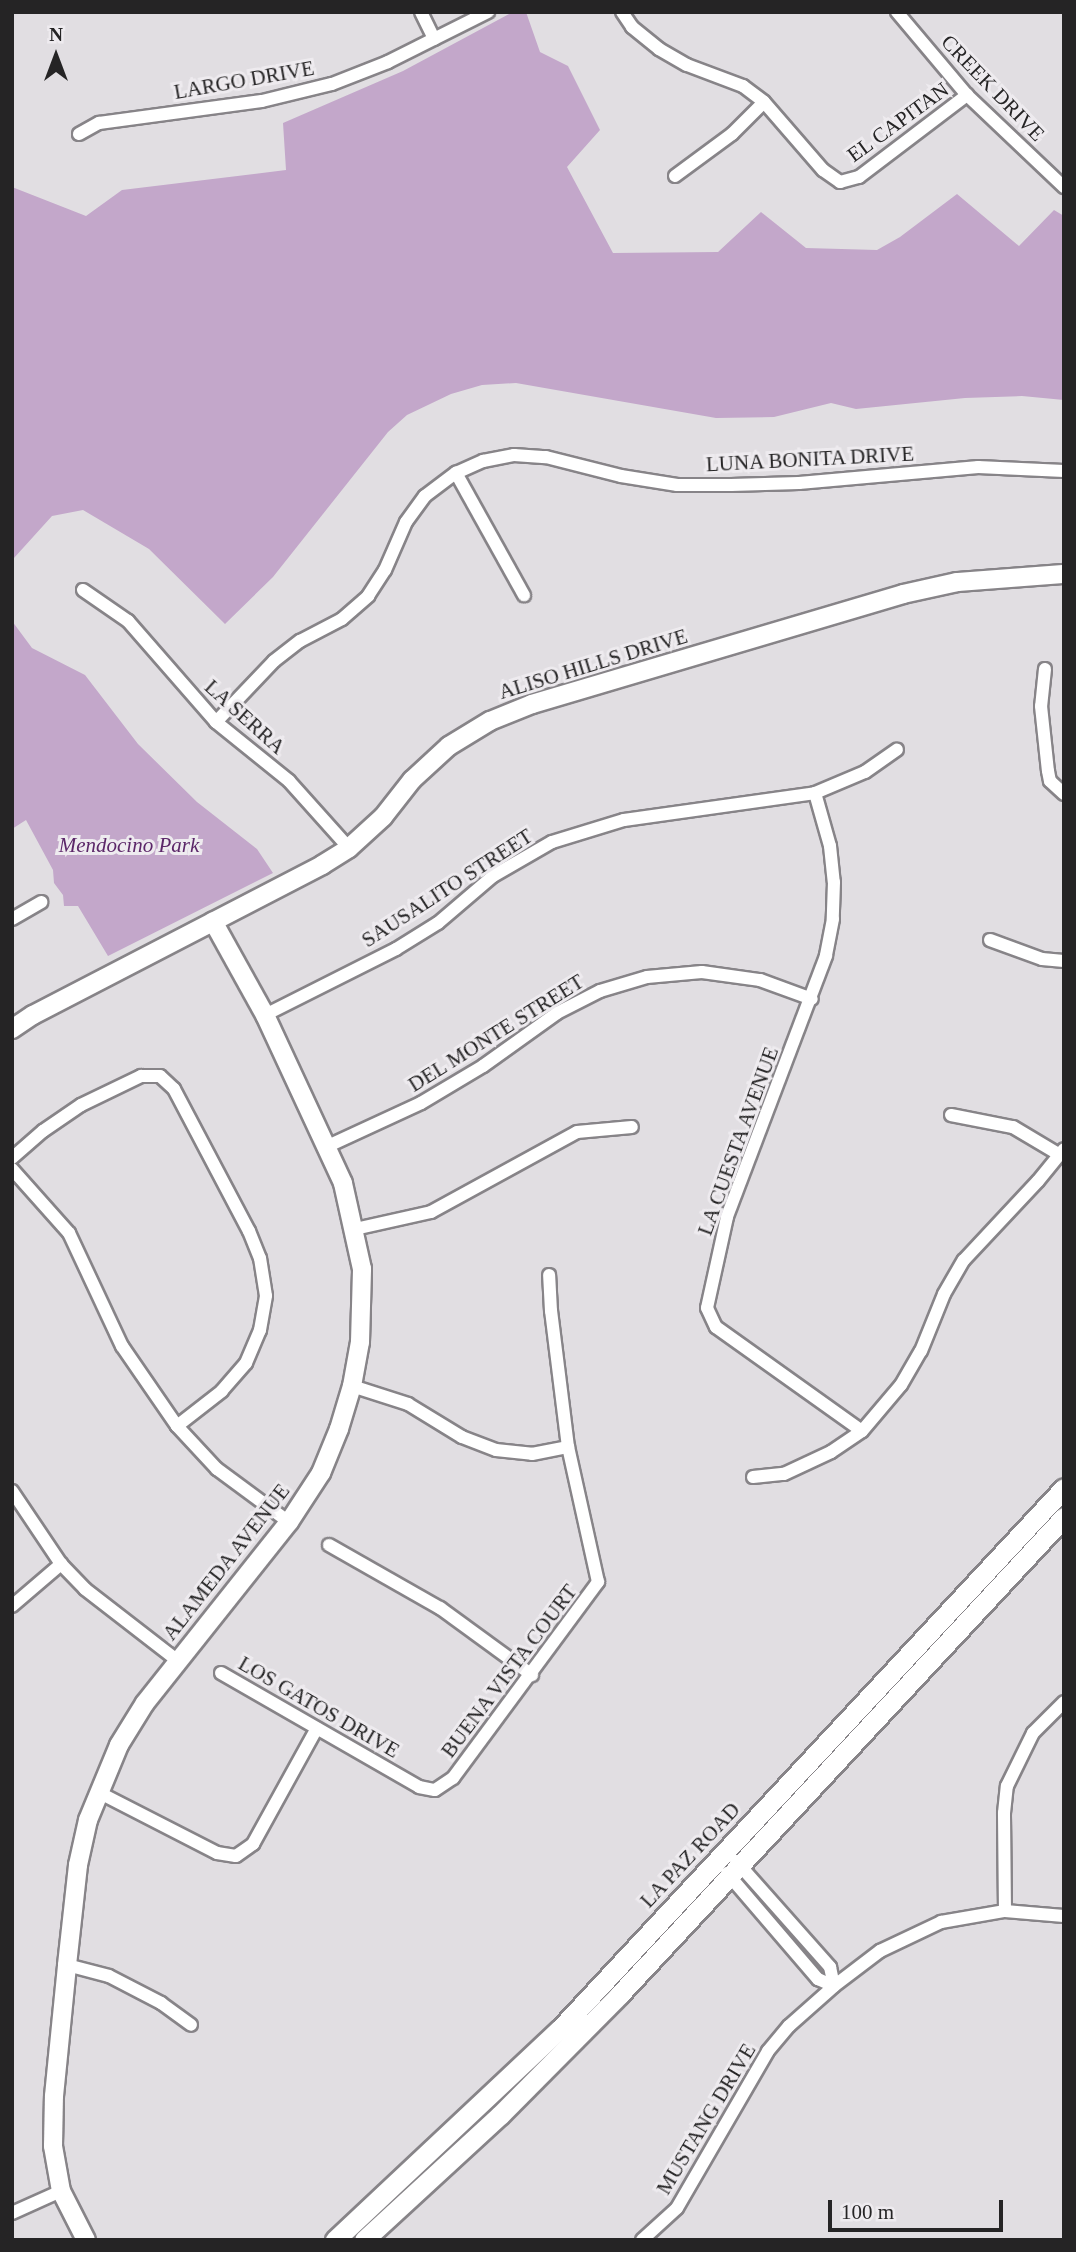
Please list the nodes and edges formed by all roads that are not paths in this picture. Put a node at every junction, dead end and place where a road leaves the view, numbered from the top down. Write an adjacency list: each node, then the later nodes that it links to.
1 (421, 12): 5 (street)
2 (488, 12): 5 (street, LARGO DRIVE)
3 (622, 12): 7 (street, EL CAPITAN)
4 (897, 12): 6 (street, CREEK DRIVE)
5 (434, 39): 8 (street, LARGO DRIVE)
6 (967, 95): 7 (street, EL CAPITAN); 10 (street, CREEK DRIVE)
7 (764, 102): 9 (street)
8 (79, 134)
9 (675, 176)
10 (1064, 187)
11 (1064, 471): 12 (street, LUNA BONITA DRIVE)
12 (456, 474): 15 (street); 17 (street, LUNA BONITA DRIVE)
13 (1064, 574): 21 (street, ALISO HILLS DRIVE)
14 (83, 590): 17 (street, LA SERRA)
15 (524, 595)
16 (1045, 669): 20 (street)
17 (216, 722): 21 (street, LA SERRA)
18 (897, 750): 19 (street, SAUSALITO STREET)
19 (815, 793): 27 (street, LA CUESTA AVENUE); 28 (street, SAUSALITO STREET)
20 (1064, 794)
21 (349, 848): 24 (street, ALISO HILLS DRIVE)
22 (41, 902): 23 (street)
23 (12, 919)
24 (213, 921): 28 (street, ALAMEDA AVENUE); 29 (street, ALISO HILLS DRIVE)
25 (990, 940): 26 (street)
26 (1064, 961)
27 (812, 999): 32 (street, DEL MONTE STREET); 40 (street, LA CUESTA AVENUE)
28 (265, 1015): 32 (street, ALAMEDA AVENUE)
29 (12, 1029)
30 (951, 1115): 33 (street)
31 (632, 1127): 36 (street)
32 (328, 1146): 36 (street, ALAMEDA AVENUE)
33 (1062, 1152): 40 (street)
34 (12, 1158): 39 (street)
35 (12, 1169): 39 (street)
36 (355, 1230): 38 (street, ALAMEDA AVENUE)
37 (549, 1275): 41 (street, BUENA VISTA COURT)
38 (352, 1386): 41 (street); 46 (street, ALAMEDA AVENUE)
39 (177, 1426): 46 (street)
40 (862, 1431): 42 (street)
41 (568, 1447): 52 (street, BUENA VISTA COURT)
42 (752, 1477)
43 (1064, 1488): 57 (main road, LA PAZ ROAD)
44 (12, 1491): 48 (street)
45 (1064, 1517): 57 (main road, LA PAZ ROAD)
46 (289, 1522): 50 (street, ALAMEDA AVENUE)
47 (329, 1545): 52 (street)
48 (61, 1564): 49 (street); 50 (street)
49 (12, 1606)
50 (178, 1661): 56 (street, ALAMEDA AVENUE)
51 (221, 1673): 54 (street, LOS GATOS DRIVE)
52 (532, 1675): 55 (street, BUENA VISTA COURT)
53 (1064, 1702): 58 (street)
54 (317, 1728): 55 (street, LOS GATOS DRIVE); 56 (street)
55 (435, 1790)
56 (98, 1792): 60 (street, ALAMEDA AVENUE)
57 (727, 1862): 61 (street); 66 (main road, LA PAZ ROAD); 67 (main road, LA PAZ ROAD)
58 (1004, 1911): 59 (street, MUSTANG DRIVE); 61 (street, MUSTANG DRIVE)
59 (1064, 1916)
60 (67, 1965): 62 (street); 63 (street, ALAMEDA AVENUE)
61 (834, 1986): 68 (street, MUSTANG DRIVE)
62 (191, 2025)
63 (61, 2191): 64 (street); 65 (street, ALAMEDA AVENUE)
64 (12, 2213)
65 (86, 2240)
66 (335, 2240)
67 (363, 2240)
68 (642, 2240)

